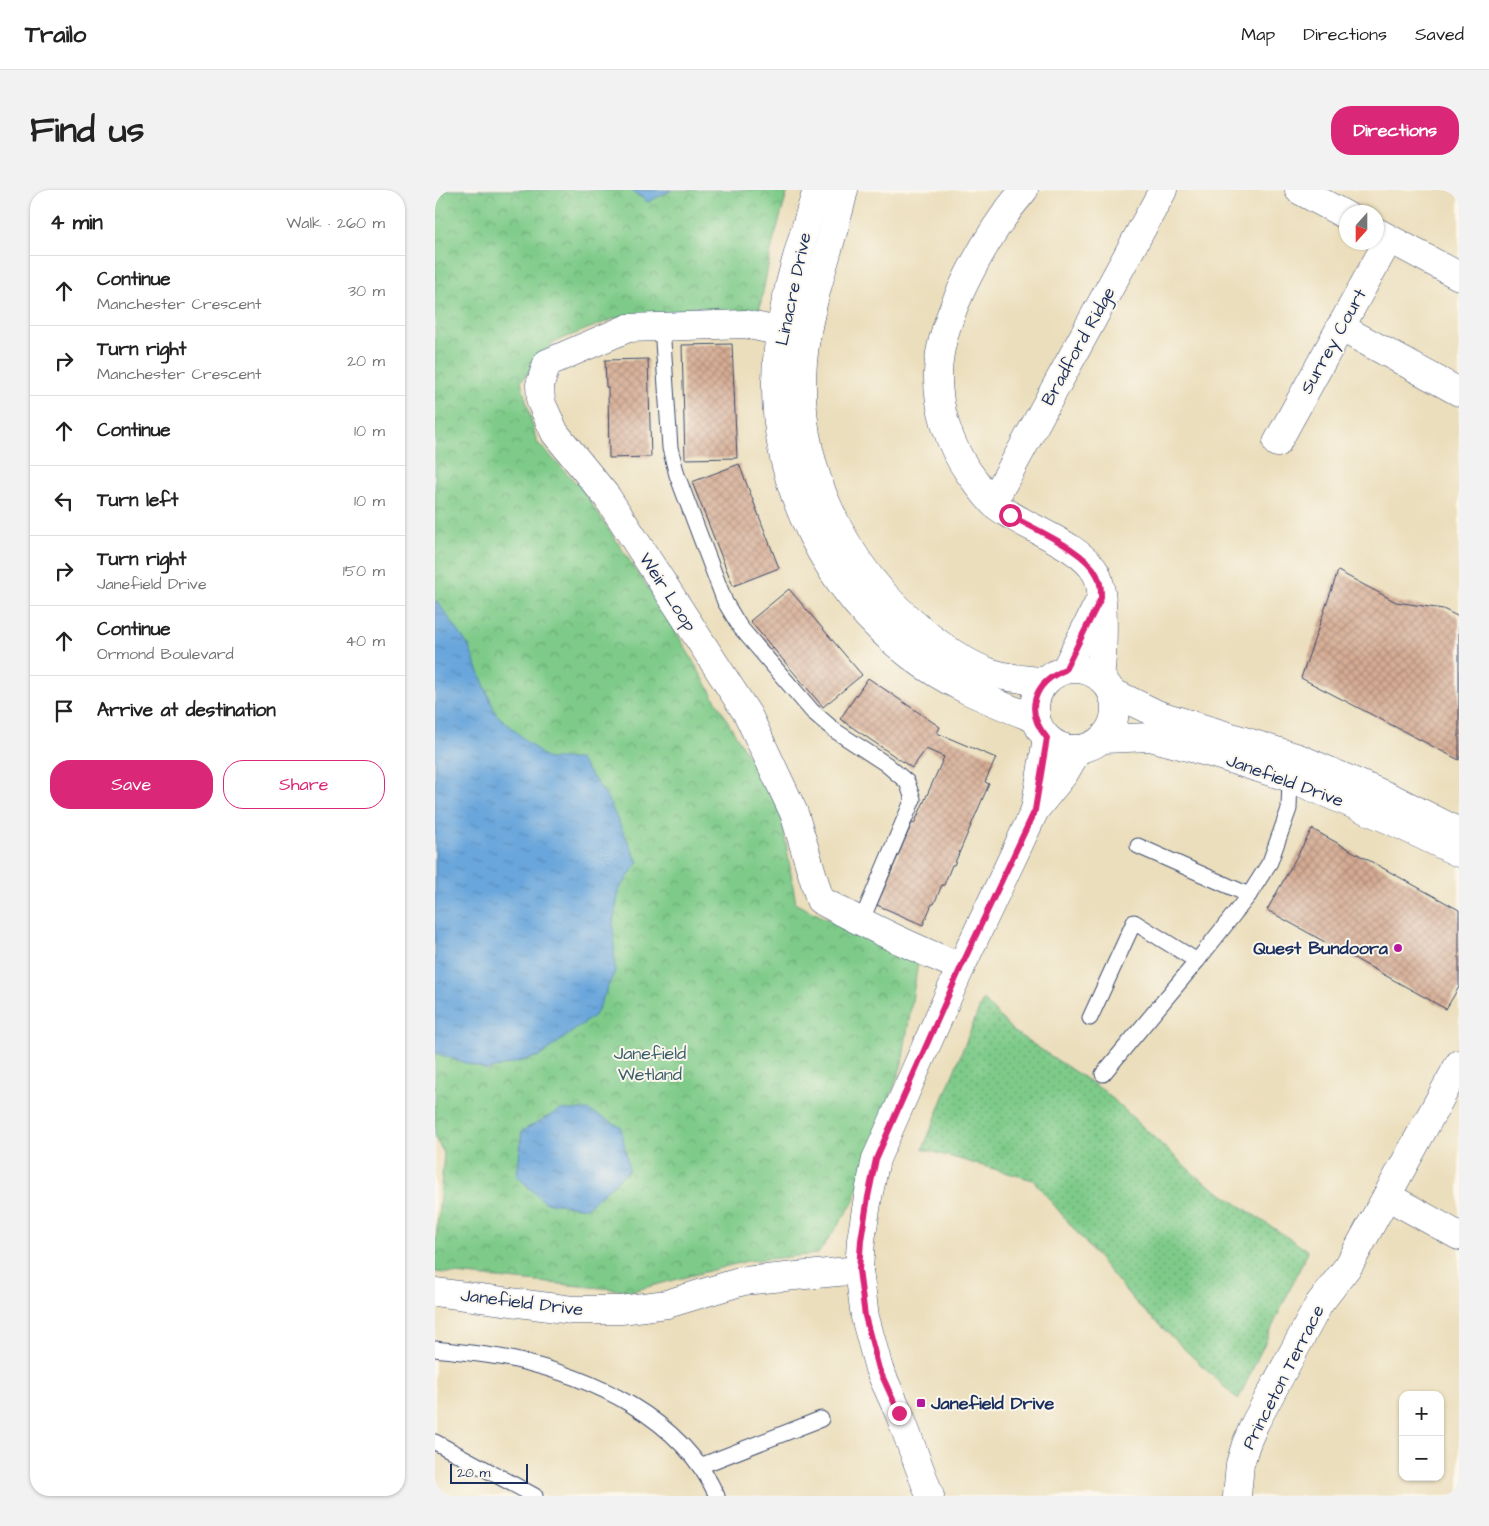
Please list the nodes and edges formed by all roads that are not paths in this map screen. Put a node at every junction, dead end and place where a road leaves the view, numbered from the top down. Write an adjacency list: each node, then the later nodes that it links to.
1 (817, 190): 12 (street, Linacre Drive)
2 (844, 190): 12 (street, Linacre Drive)
3 (1024, 190): 15 (street)
4 (1163, 190): 15 (street, Bradford Ridge)
5 (1299, 190): 6 (street)
6 (1339, 212)
7 (1384, 236): 9 (street)
8 (1376, 250): 11 (street, Surrey Court)
9 (1459, 276)
10 (662, 326): 12 (street, Weir Loop); 28 (lane); 28 (street, Weir Loop)
11 (1340, 327): 13 (street); 14 (street, Surrey Court)
12 (793, 334): 17 (street, Linacre Drive); 19 (street, Linacre Drive)
13 (1459, 392)
14 (1277, 443)
15 (993, 502): 16 (street)
16 (1101, 598): 17 (street); 18 (street)
17 (1055, 676): 18 (street); 19 (street)
18 (1106, 685): 20 (street); 24 (street, Janefield Drive)
19 (1041, 729): 21 (street); 23 (street)
20 (1103, 739): 21 (street); 22 (street, Janefield Drive)
21 (1078, 750): 23 (street)
22 (1290, 778): 26 (street, Janefield Drive); 27 (lane)
23 (1035, 810): 30 (street)
24 (1459, 832)
25 (1138, 846): 27 (lane)
26 (1459, 853)
27 (1249, 894): 29 (lane)
28 (861, 922): 30 (street, Weir Loop)
29 (1197, 961): 31 (lane); 33 (lane)
30 (961, 967): 37 (street)
31 (1090, 1018)
32 (1459, 1064): 34 (street, Princeton Terrace)
33 (1103, 1074)
34 (1387, 1196): 35 (street); 36 (street, Princeton Terrace)
35 (1459, 1236)
36 (1349, 1265): 46 (street, Princeton Terrace); 47 (street, Princeton Terrace)
37 (859, 1270): 38 (street, Janefield Drive); 45 (street)
38 (435, 1292)
39 (435, 1349): 42 (lane)
40 (821, 1419): 42 (lane)
41 (435, 1442): 43 (lane)
42 (700, 1466): 44 (lane)
43 (535, 1496)
44 (717, 1496)
45 (930, 1496)
46 (1237, 1496)
47 (1243, 1496)

